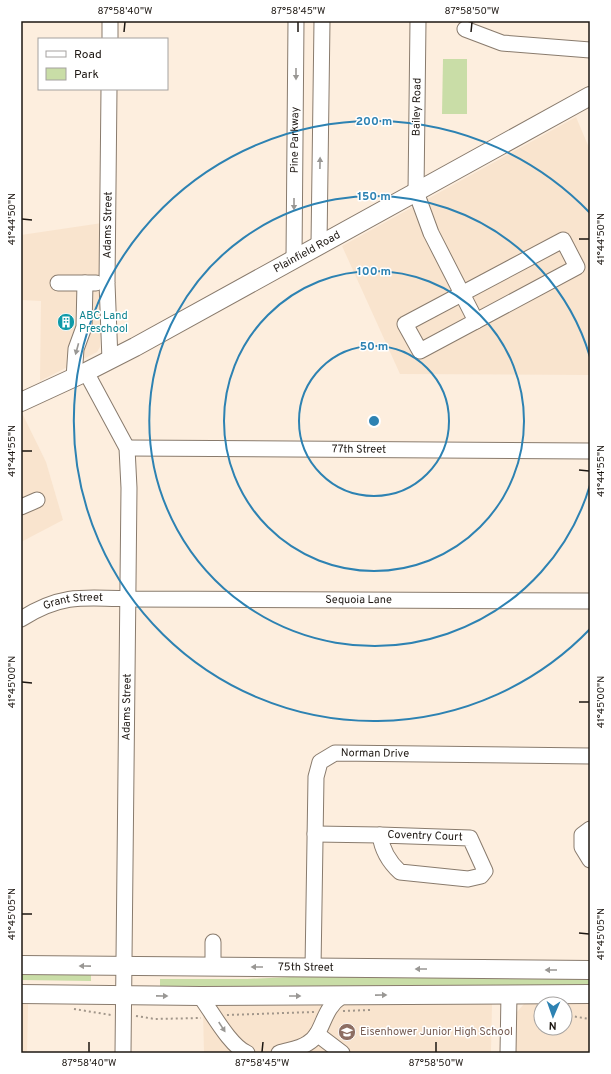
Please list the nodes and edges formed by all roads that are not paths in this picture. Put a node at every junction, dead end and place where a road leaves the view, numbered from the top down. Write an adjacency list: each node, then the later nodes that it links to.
1 (110, 21): 6 (street)
2 (296, 21): 7 (street, Pine Parkway)
3 (322, 21): 8 (street)
4 (418, 21): 12 (street, Bailey Road)
5 (465, 29): 9 (street)
6 (110, 38)
7 (296, 47): 8 (street); 14 (street, Pine Parkway, one-way to 14)
8 (321, 48): 13 (street, one-way to 8)
9 (590, 50)
10 (109, 90): 17 (street, Adams Street)
11 (590, 96): 12 (main road, Plainfield Road)
12 (416, 192): 13 (main road, Plainfield Road); 18 (street)
13 (319, 244): 14 (main road, Plainfield Road)
14 (294, 260): 20 (main road, Plainfield Road)
15 (58, 283): 16 (street)
16 (85, 283): 17 (street); 21 (street, one-way to 21)
17 (107, 283): 20 (street, Adams Street)
18 (462, 294): 19 (street); 19 (street); 19 (street)
19 (476, 321)
20 (110, 360): 21 (main road, Plainfield Road)
21 (80, 375): 22 (main road, Plainfield Road); 23 (street, Adams Street)
22 (21, 402)
23 (127, 448): 24 (street, 77th Street); 27 (street, Adams Street)
24 (590, 452)
25 (37, 500): 26 (street)
26 (21, 507)
27 (128, 599): 28 (street, Sequoia Lane); 29 (street, Grant Street); 37 (street, Adams Street)
28 (590, 601)
29 (21, 619)
30 (590, 756): 32 (street, Norman Drive)
31 (590, 829): 34 (street)
32 (315, 834): 33 (street, Coventry Court); 39 (street, Norman Drive)
33 (380, 835): 33 (street, Coventry Court)
34 (590, 860)
35 (213, 942): 38 (street)
36 (21, 965): 37 (main road, 75th Street, one-way to 36)
37 (124, 967): 38 (main road, 75th Street); 44 (street, Adams Street)
38 (213, 967): 39 (main road, 75th Street, one-way to 38)
39 (313, 968): 40 (main road, 75th Street, one-way to 39)
40 (590, 970)
41 (21, 994): 44 (main road)
42 (509, 994): 43 (main road); 46 (main road, one-way to 42); 52 (street)
43 (590, 994)
44 (124, 996): 45 (main road, one-way to 45); 48 (street, Adams Street)
45 (200, 996): 46 (main road, one-way to 46); 49 (street, one-way to 49)
46 (342, 996): 47 (street)
47 (317, 1034): 50 (street); 51 (street)
48 (123, 1053)
49 (247, 1053)
50 (279, 1053)
51 (342, 1053)
52 (508, 1053)

